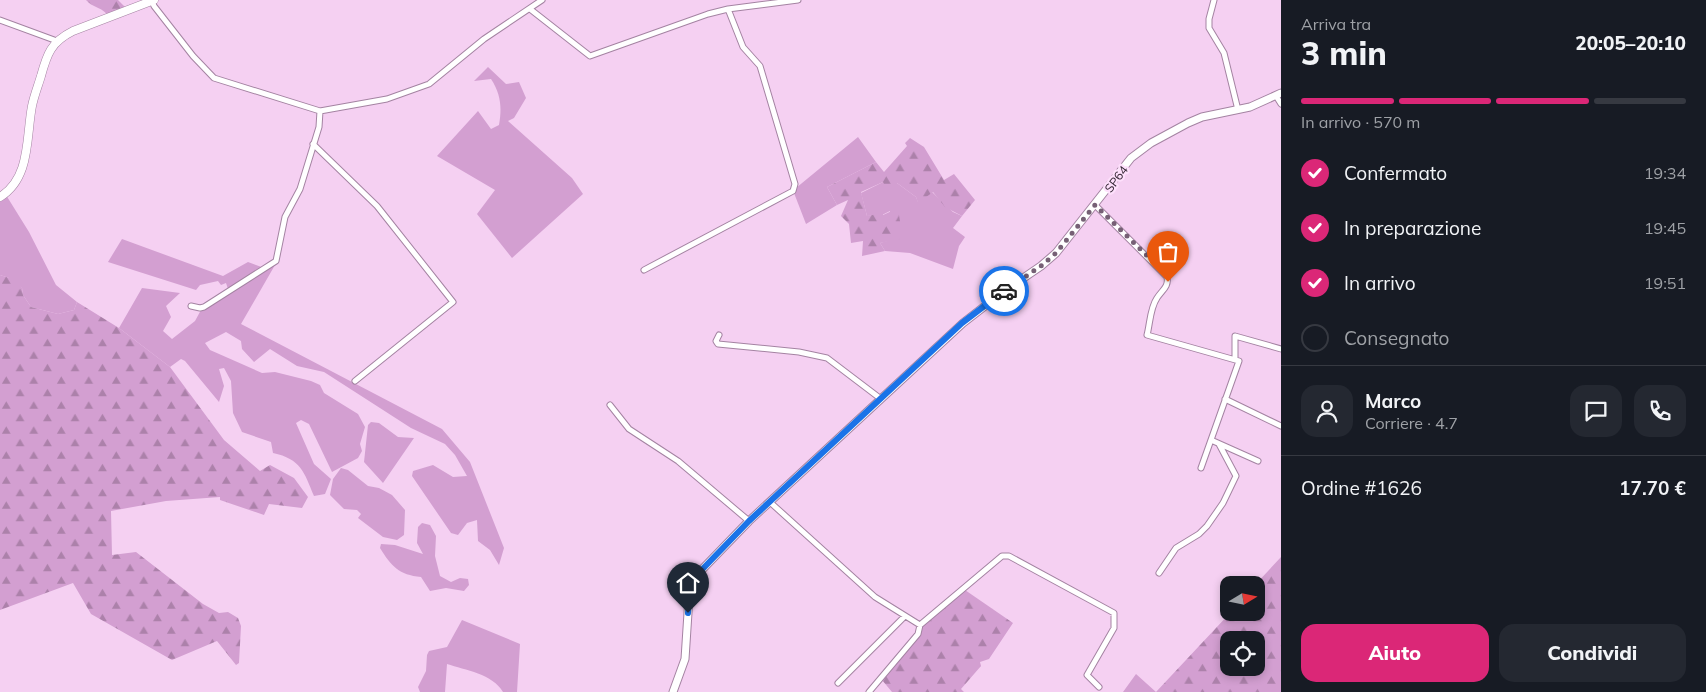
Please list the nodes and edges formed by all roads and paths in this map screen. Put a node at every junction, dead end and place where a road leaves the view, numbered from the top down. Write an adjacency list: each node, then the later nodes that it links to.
1 (153, 0): 8 (main road); 12 (street)
2 (542, 0): 5 (street)
3 (798, 0): 6 (street)
4 (1214, 0): 11 (street)
5 (530, 9): 6 (street); 12 (street)
6 (728, 9): 16 (street)
7 (0, 20): 8 (street)
8 (57, 41): 14 (main road)
9 (1278, 94): 10 (street); 11 (street, SP64 / SP64)
10 (1281, 104)
11 (1238, 110): 15 (street, SP64 / SP64)
12 (320, 111): 13 (street)
13 (313, 144): 17 (street); 21 (street)
14 (0, 197)
15 (1095, 205): 20 (street); 22 (street, SP64 / SP64)
16 (644, 270)
17 (191, 306)
18 (719, 335): 22 (street)
19 (1281, 349): 20 (street)
20 (1234, 359): 23 (street)
21 (355, 381)
22 (881, 399): 30 (street, SP64 / SP64)
23 (1225, 399): 25 (street); 26 (street)
24 (610, 405): 31 (street)
25 (1281, 426)
26 (1211, 440): 27 (street); 29 (street)
27 (1219, 444): 28 (street); 32 (street)
28 (1258, 462)
29 (1201, 468)
30 (771, 503): 31 (street, SP64 / SP64); 33 (street)
31 (749, 521): 37 (street, SP64 / SP64)
32 (1159, 573)
33 (905, 616): 34 (street); 35 (street)
34 (920, 625): 36 (street); 38 (street)
35 (838, 683)
36 (1099, 687)
37 (673, 692)
38 (870, 692)

